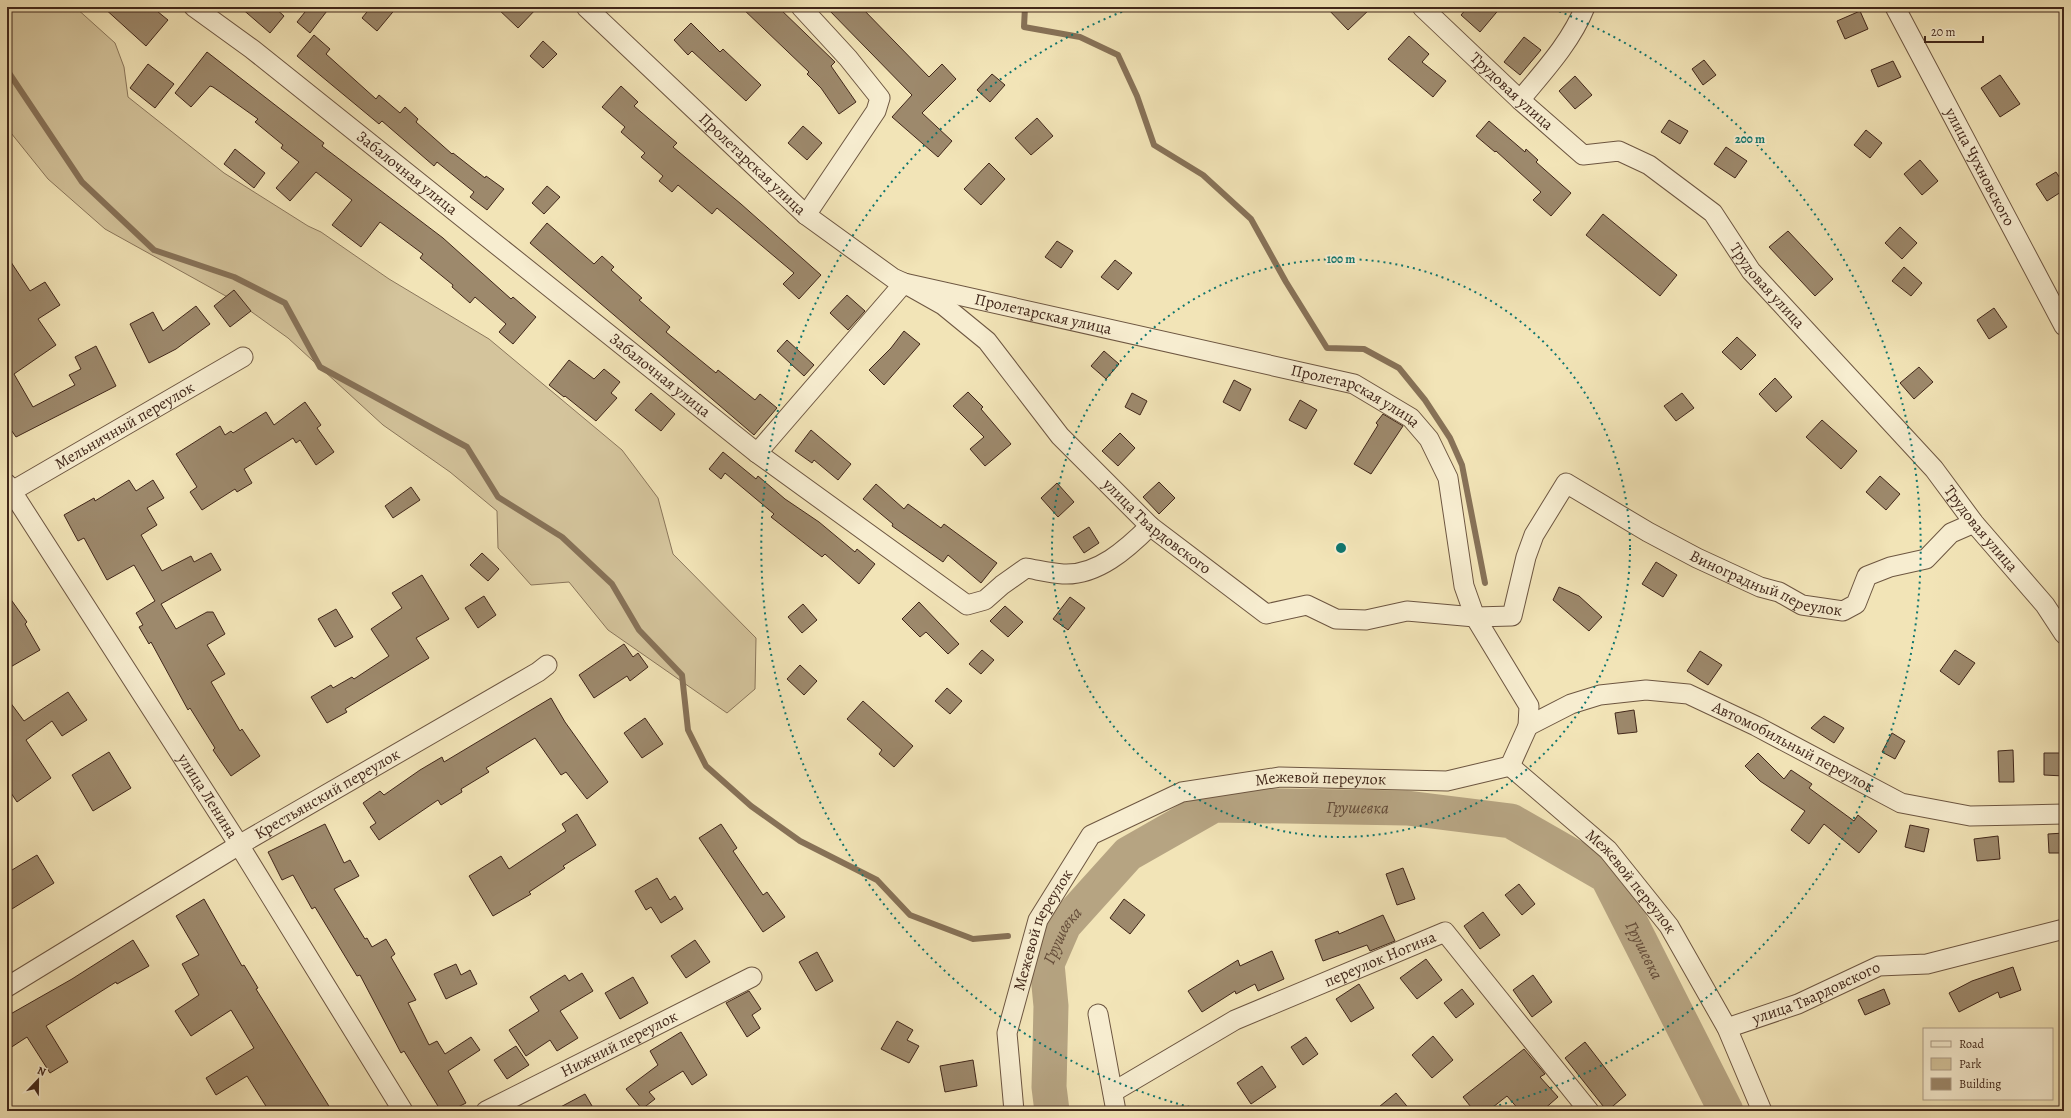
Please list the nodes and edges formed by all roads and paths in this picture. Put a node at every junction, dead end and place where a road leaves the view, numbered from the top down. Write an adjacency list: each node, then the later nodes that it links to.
1 (586, 7): 8 (street, Пролетарская улица)
2 (801, 7): 8 (street)
3 (1422, 7): 7 (street, Трудовая улица)
4 (1585, 7): 7 (street)
5 (1895, 7): 10 (street, улица Чухновского)
6 (197, 8): 12 (street, Забалочная улица)
7 (1520, 100): 15 (street, Трудовая улица)
8 (806, 215): 9 (street, Пролетарская улица)
9 (904, 283): 12 (street); 16 (street, улица Твардовского); 17 (street, Пролетарская улица)
10 (2064, 326)
11 (242, 357): 14 (street, Мельничный переулок)
12 (757, 453): 16 (street, Забалочная улица)
13 (1566, 483): 15 (street, Виноградный переулок); 17 (street, улица Твардовского)
14 (9, 490): 23 (street, улица Ленина)
15 (1974, 523): 18 (street, Трудовая улица)
16 (1150, 526): 17 (street, улица Твардовского)
17 (1475, 617): 20 (street, Пролетарская улица)
18 (2064, 634)
19 (547, 665): 23 (street, Крестьянский переулок)
20 (1528, 726): 21 (street); 22 (street, Автомобильный переулок)
21 (1510, 766): 28 (street, Межевой переулок); 32 (street, Межевой переулок)
22 (2064, 814)
23 (239, 845): 26 (street, Крестьянский переулок); 30 (street, улица Ленина)
24 (2064, 929): 28 (street, улица Твардовского)
25 (752, 977): 31 (street, Нижний переулок)
26 (7, 987)
27 (1098, 1014): 29 (street)
28 (1727, 1028): 35 (street)
29 (1113, 1092): 33 (street); 34 (street, переулок Ногина)
30 (403, 1111)
31 (486, 1111)
32 (1014, 1111)
33 (1116, 1111)
34 (1589, 1111)
35 (1762, 1111)

